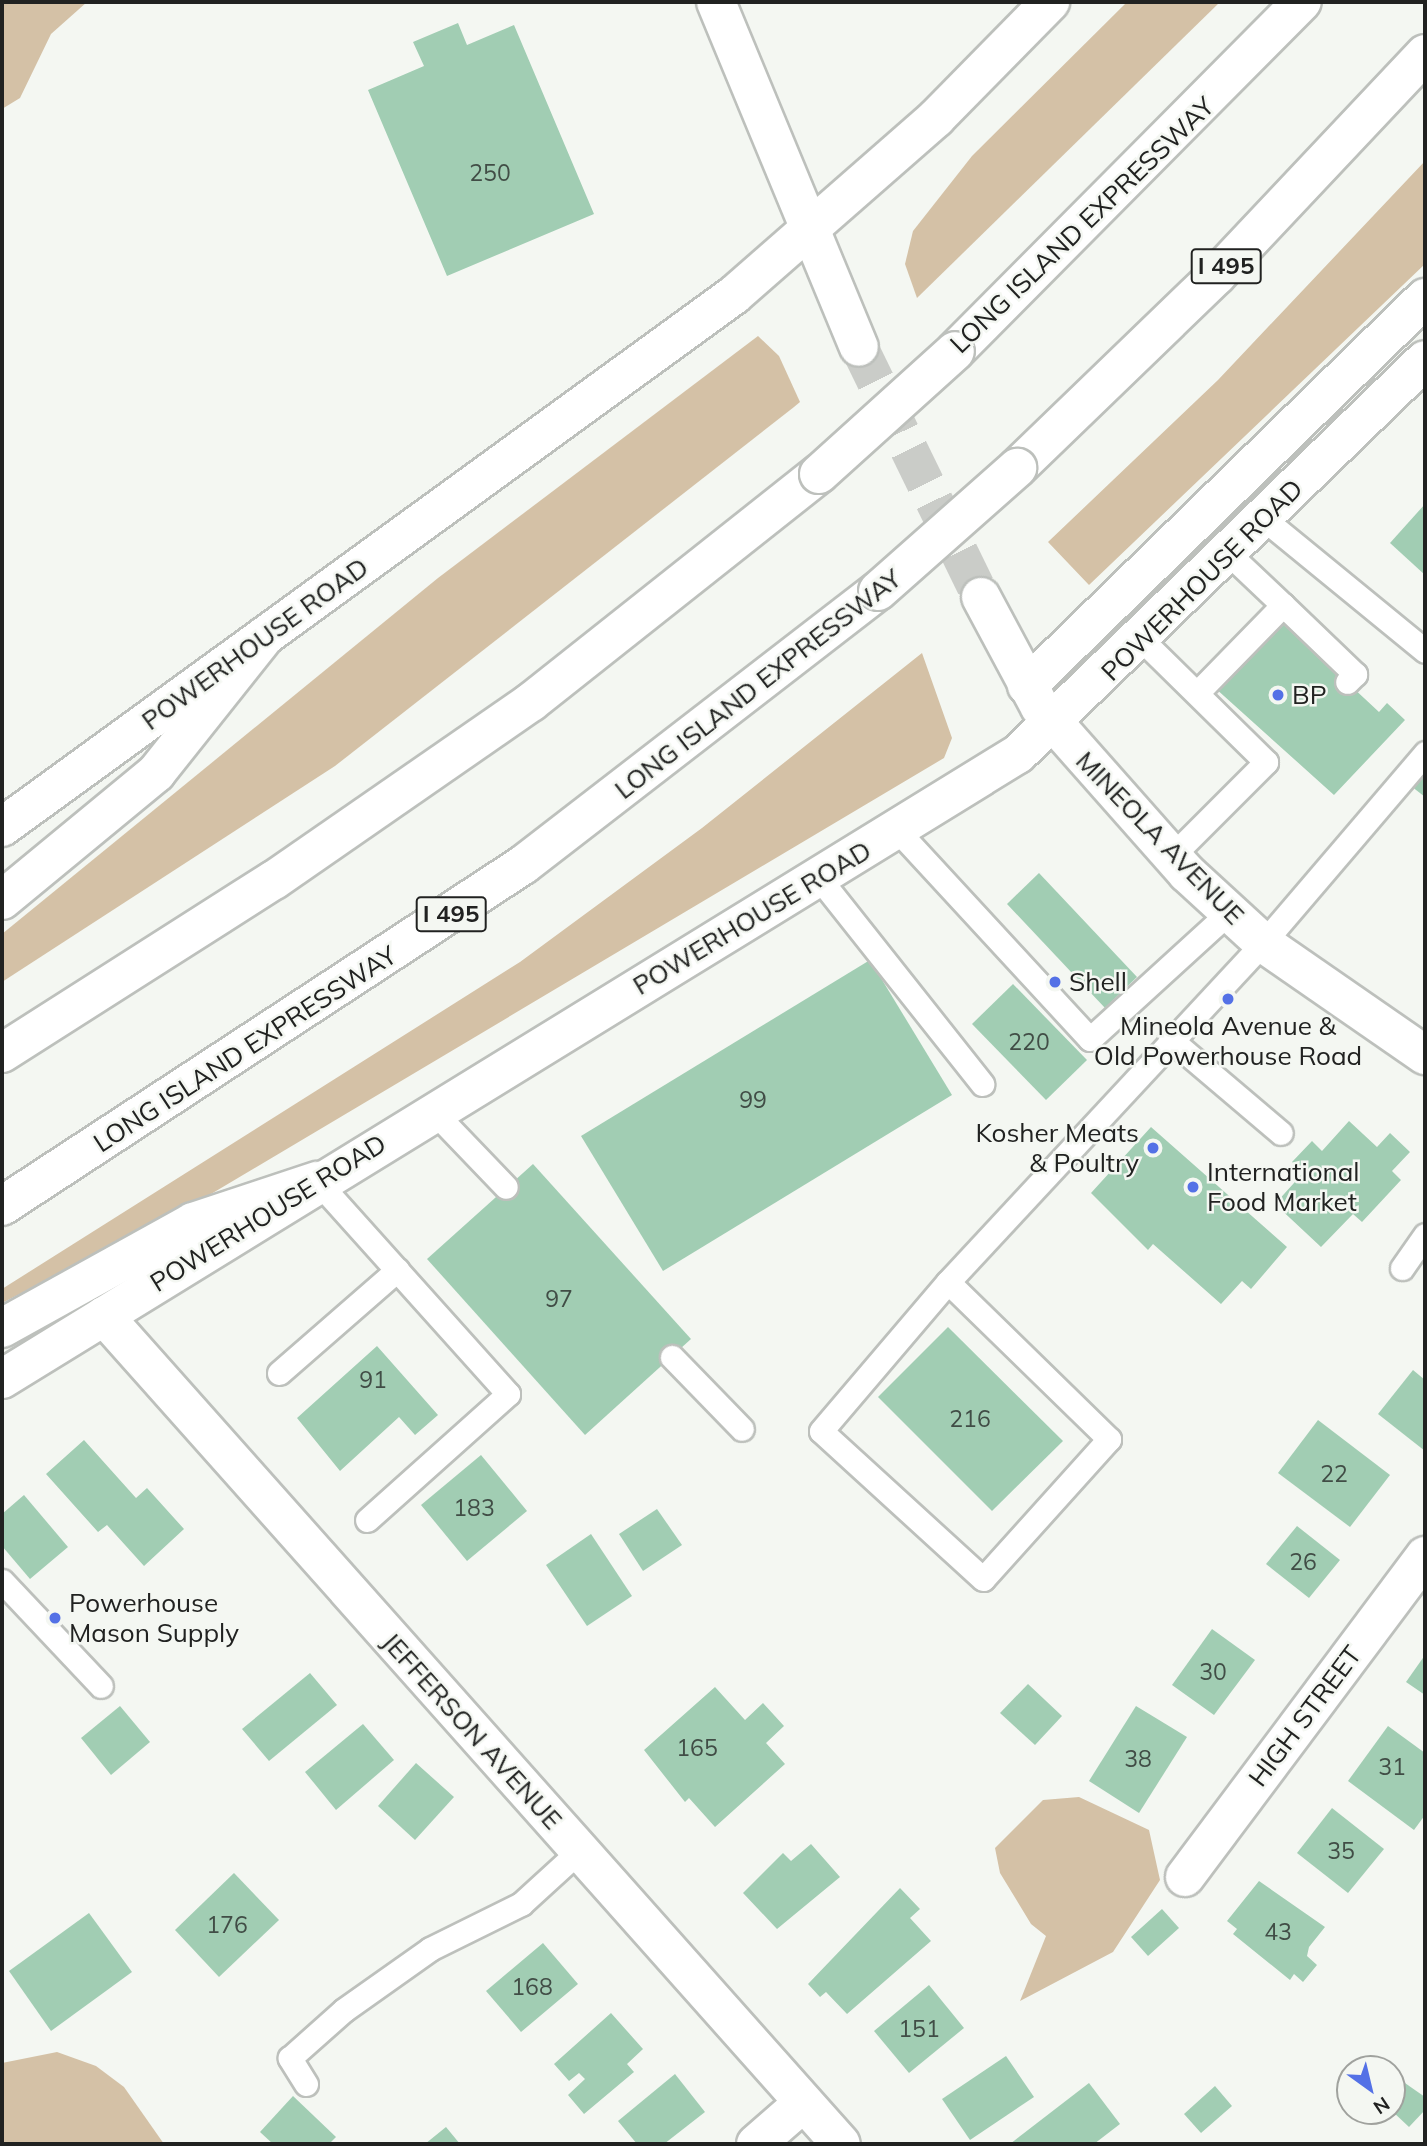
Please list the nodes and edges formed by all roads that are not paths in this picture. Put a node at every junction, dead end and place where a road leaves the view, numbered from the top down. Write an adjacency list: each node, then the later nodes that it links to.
1 (716, 2): 5 (main road)
2 (1050, 2): 5 (main road, POWERHOUSE ROAD)
3 (1302, 2): 29 (main road, LONG ISLAND EXPRESSWAY, bridge)
4 (1425, 54): 36 (main road, LONG ISLAND EXPRESSWAY / I 495, bridge)
5 (808, 231): 7 (main road); 13 (main road, POWERHOUSE ROAD)
6 (1425, 298): 17 (main road, POWERHOUSE ROAD)
7 (859, 347)
8 (1425, 360): 9 (main road, POWERHOUSE ROAD)
9 (1265, 519): 10 (main road, POWERHOUSE ROAD); 15 (lane)
10 (1229, 554): 12 (lane); 14 (main road, POWERHOUSE ROAD)
11 (981, 597): 17 (main road, MINEOLA AVENUE)
12 (1283, 605): 16 (lane); 18 (lane)
13 (265, 636): 21 (main road, POWERHOUSE ROAD); 25 (main road)
14 (1142, 640): 18 (lane); 19 (main road, POWERHOUSE ROAD)
15 (1425, 651)
16 (1347, 682)
17 (1027, 686): 19 (main road, MINEOLA AVENUE)
18 (1197, 693): 23 (lane)
19 (1054, 725): 22 (main road, POWERHOUSE ROAD); 23 (main road, MINEOLA AVENUE)
20 (1425, 753): 27 (lane)
21 (2, 827)
22 (897, 830): 24 (main road, POWERHOUSE ROAD); 26 (lane)
23 (1171, 858): 26 (main road, MINEOLA AVENUE)
24 (819, 878): 31 (lane); 32 (main road, POWERHOUSE ROAD)
25 (2, 900)
26 (1228, 913): 27 (main road, MINEOLA AVENUE)
27 (1263, 943): 28 (lane); 30 (main road, MINEOLA AVENUE)
28 (1170, 1039): 33 (lane); 40 (lane)
29 (2, 1052)
30 (1425, 1055)
31 (982, 1084)
32 (433, 1111): 34 (main road, POWERHOUSE ROAD); 35 (lane)
33 (1281, 1133)
34 (317, 1181): 39 (lane); 41 (main road, POWERHOUSE ROAD); 42 (main road)
35 (506, 1187)
36 (2, 1206)
37 (1425, 1235): 38 (lane)
38 (1402, 1268)
39 (397, 1270): 44 (lane); 47 (lane)
40 (948, 1282): 40 (lane)
41 (104, 1316): 45 (main road, POWERHOUSE ROAD); 51 (main road, JEFFERSON AVENUE)
42 (2, 1328)
43 (672, 1357): 46 (lane)
44 (279, 1373)
45 (2, 1379)
46 (742, 1429)
47 (367, 1520)
48 (1425, 1556): 52 (main road, HIGH STREET)
49 (2, 1581): 50 (lane)
50 (101, 1686)
51 (579, 1851): 53 (lane); 54 (main road, JEFFERSON AVENUE)
52 (1185, 1877)
53 (306, 2084)
54 (803, 2103): 55 (main road); 56 (main road, JEFFERSON AVENUE)
55 (756, 2144)
56 (841, 2144)

